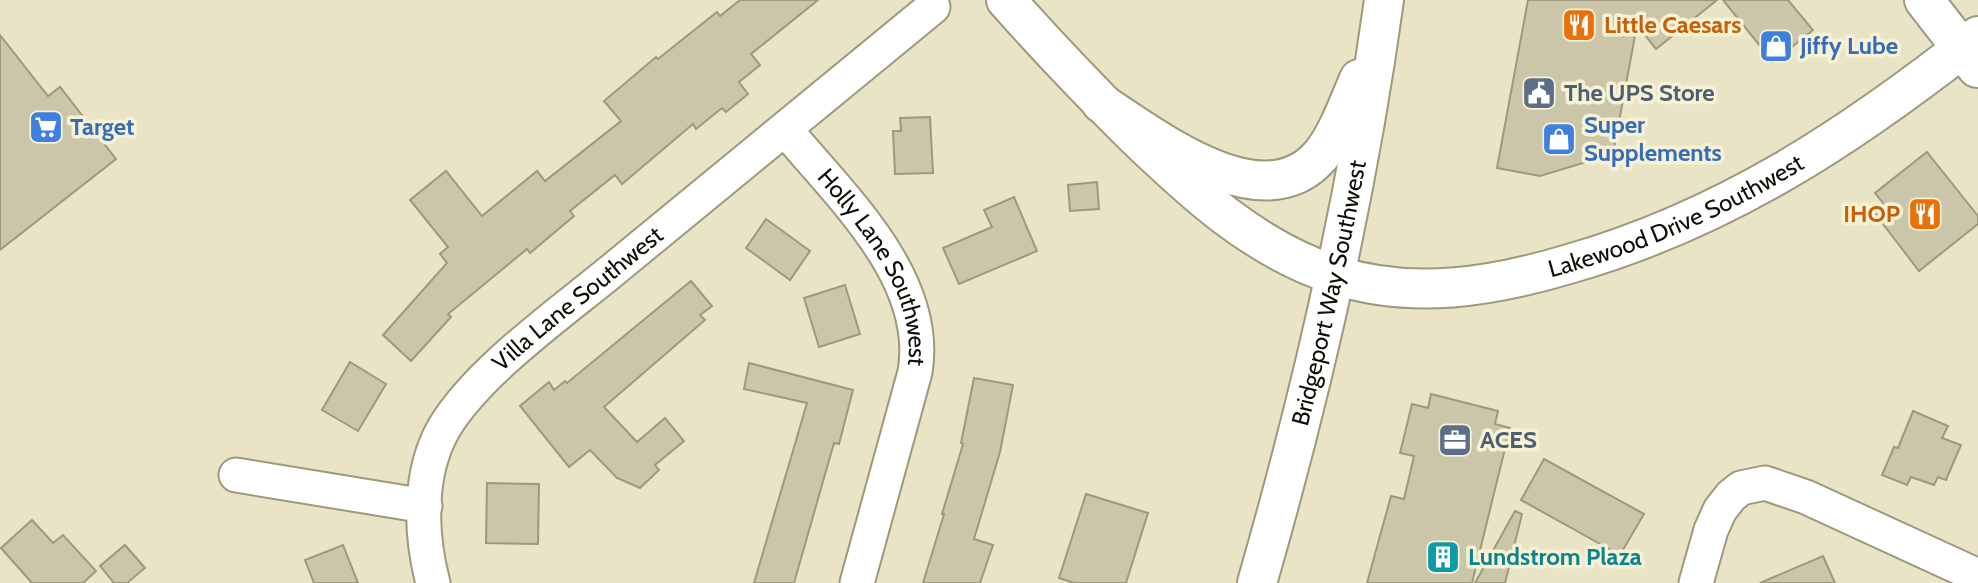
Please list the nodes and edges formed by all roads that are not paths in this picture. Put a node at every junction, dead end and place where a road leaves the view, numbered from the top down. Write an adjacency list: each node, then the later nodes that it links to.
1 (1006, 0): 7 (main road)
2 (1384, 0): 5 (main road, Bridgeport Way Southwest)
3 (1924, 0): 6 (main road)
4 (933, 7): 8 (street, Villa Lane Southwest)
5 (1378, 39): 7 (main road); 9 (main road, Bridgeport Way Southwest)
6 (1973, 51): 9 (main road, Lakewood Drive Southwest)
7 (1101, 103): 9 (main road, Lakewood Drive Southwest)
8 (785, 129): 11 (street, Villa Lane Southwest); 14 (street, Holly Lane Southwest)
9 (1335, 275): 15 (main road, Bridgeport Way Southwest)
10 (236, 475): 11 (street)
11 (425, 506): 13 (street, Villa Lane Southwest)
12 (1978, 576): 16 (street)
13 (433, 583)
14 (857, 583)
15 (1256, 583)
16 (1696, 583)

